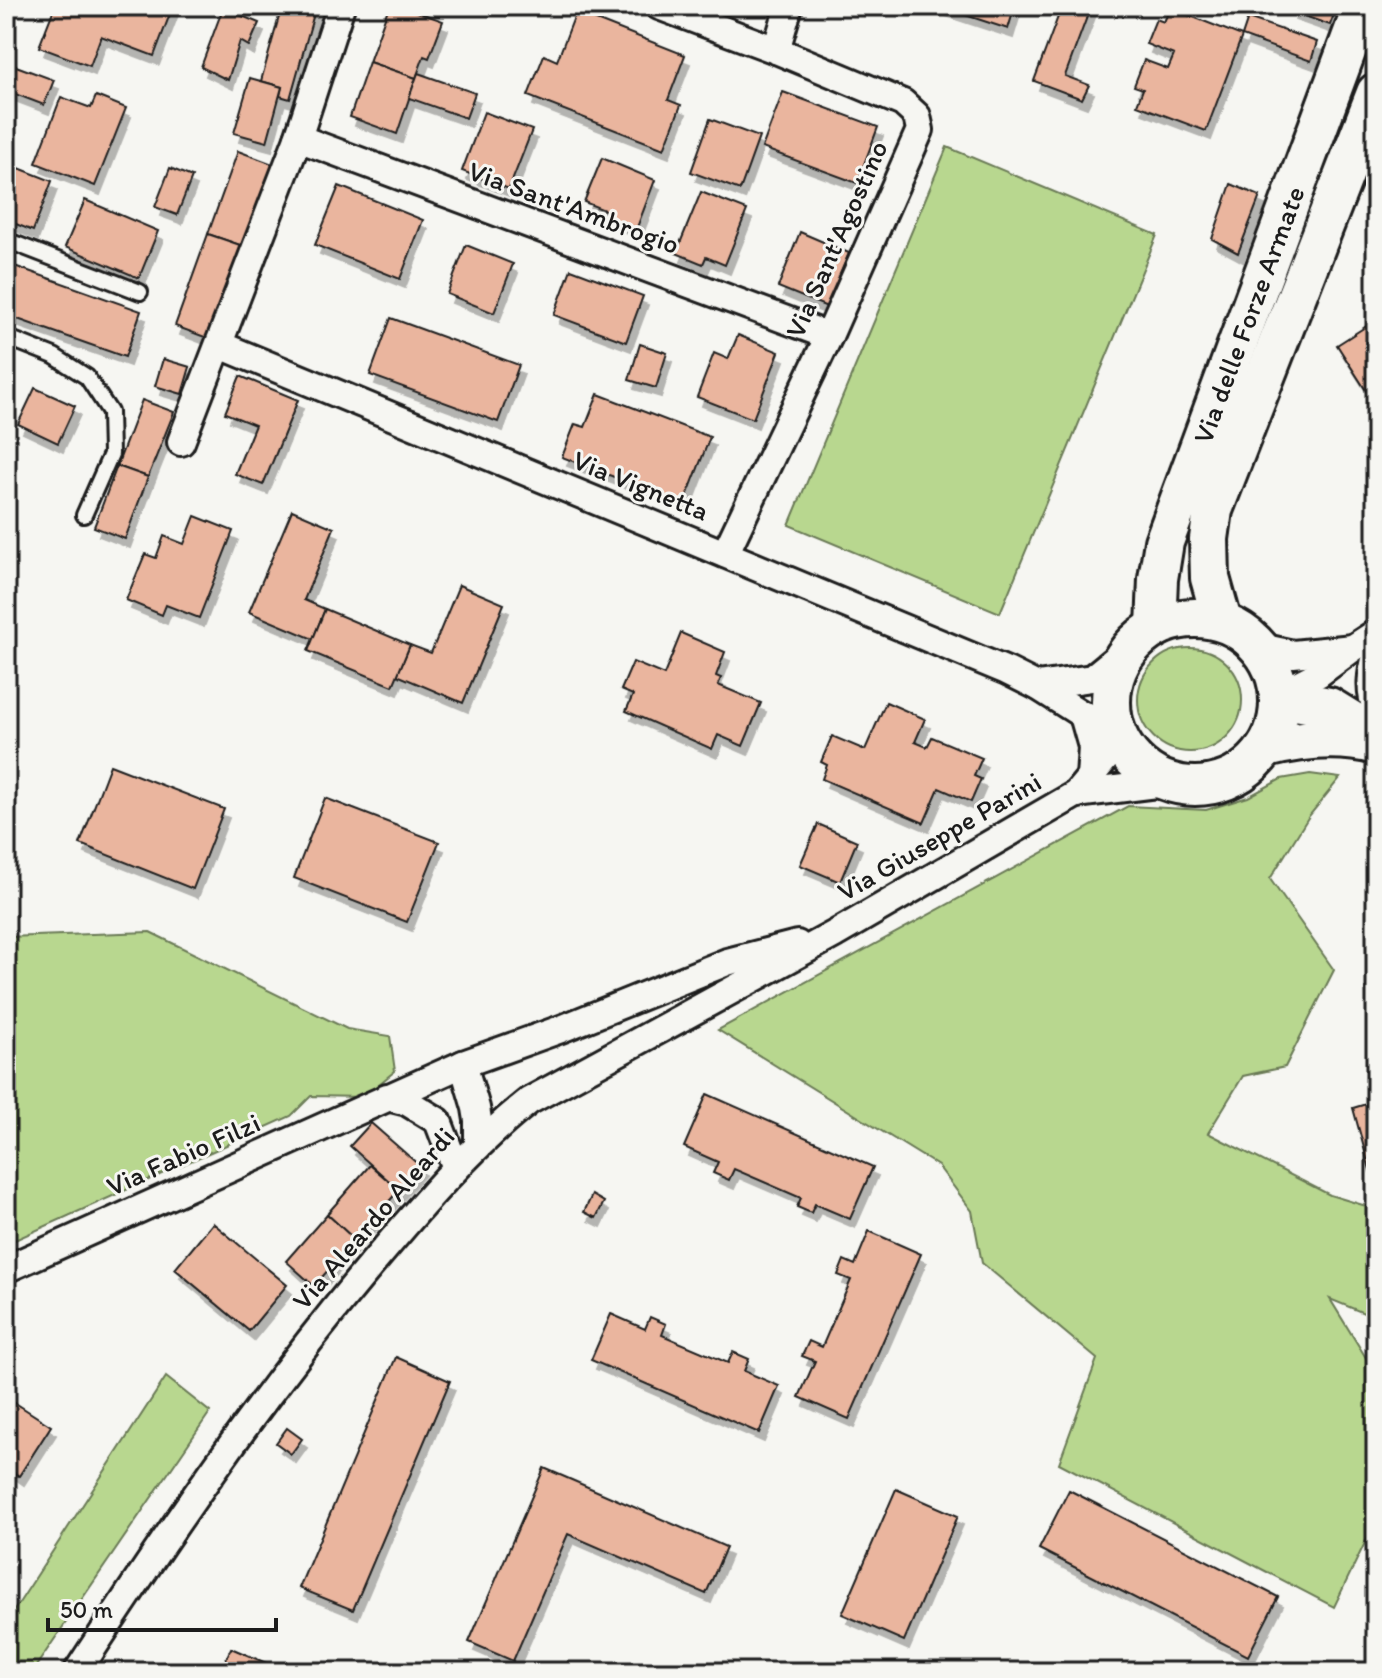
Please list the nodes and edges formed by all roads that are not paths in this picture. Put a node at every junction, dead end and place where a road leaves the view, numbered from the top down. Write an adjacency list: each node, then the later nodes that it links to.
1 (341, 6): 7 (street)
2 (659, 6): 5 (street, Via Sant'Agostino)
3 (789, 6): 5 (street)
4 (1363, 6): 18 (street, Via delle Forze Armate)
5 (776, 50): 10 (street, Via Sant'Agostino)
6 (1376, 93): 16 (street, Via delle Forze Armate)
7 (298, 138): 10 (street, Via Sant'Ambrogio); 12 (street)
8 (6, 240): 9 (lane)
9 (140, 292)
10 (829, 336): 15 (street, Via Sant'Agostino)
11 (6, 337): 14 (lane)
12 (220, 345): 13 (street); 15 (street, Via Vignetta)
13 (181, 442)
14 (84, 515)
15 (725, 554): 21 (street, Via Vignetta)
16 (1222, 621): 18 (street); 19 (street)
17 (1376, 633): 20 (street)
18 (1143, 637): 21 (street); 24 (street)
19 (1260, 647): 20 (street); 22 (street)
20 (1364, 652): 22 (street); 23 (street)
21 (1037, 686): 24 (street, Via Vignetta)
22 (1280, 696): 25 (street); 27 (street)
23 (1376, 707)
24 (1105, 726): 28 (street); 29 (street, Via Giuseppe Parini); 29 (street)
25 (1376, 736)
26 (1376, 745): 27 (street)
27 (1266, 748): 28 (street)
28 (1162, 780): 29 (street, Via Giuseppe Parini)
29 (1083, 786): 30 (street, Via Giuseppe Parini)
30 (835, 934): 31 (street, Via Fabio Filzi); 34 (street, Via Aleardo Aleardi)
31 (463, 1064): 32 (street, Via Fabio Filzi); 33 (street); 34 (street)
32 (387, 1097): 33 (street); 36 (street, Via Fabio Filzi)
33 (438, 1121): 35 (street)
34 (478, 1146): 35 (street, Via Aleardo Aleardi)
35 (456, 1168): 37 (street, Via Aleardo Aleardi)
36 (6, 1269)
37 (77, 1672)

